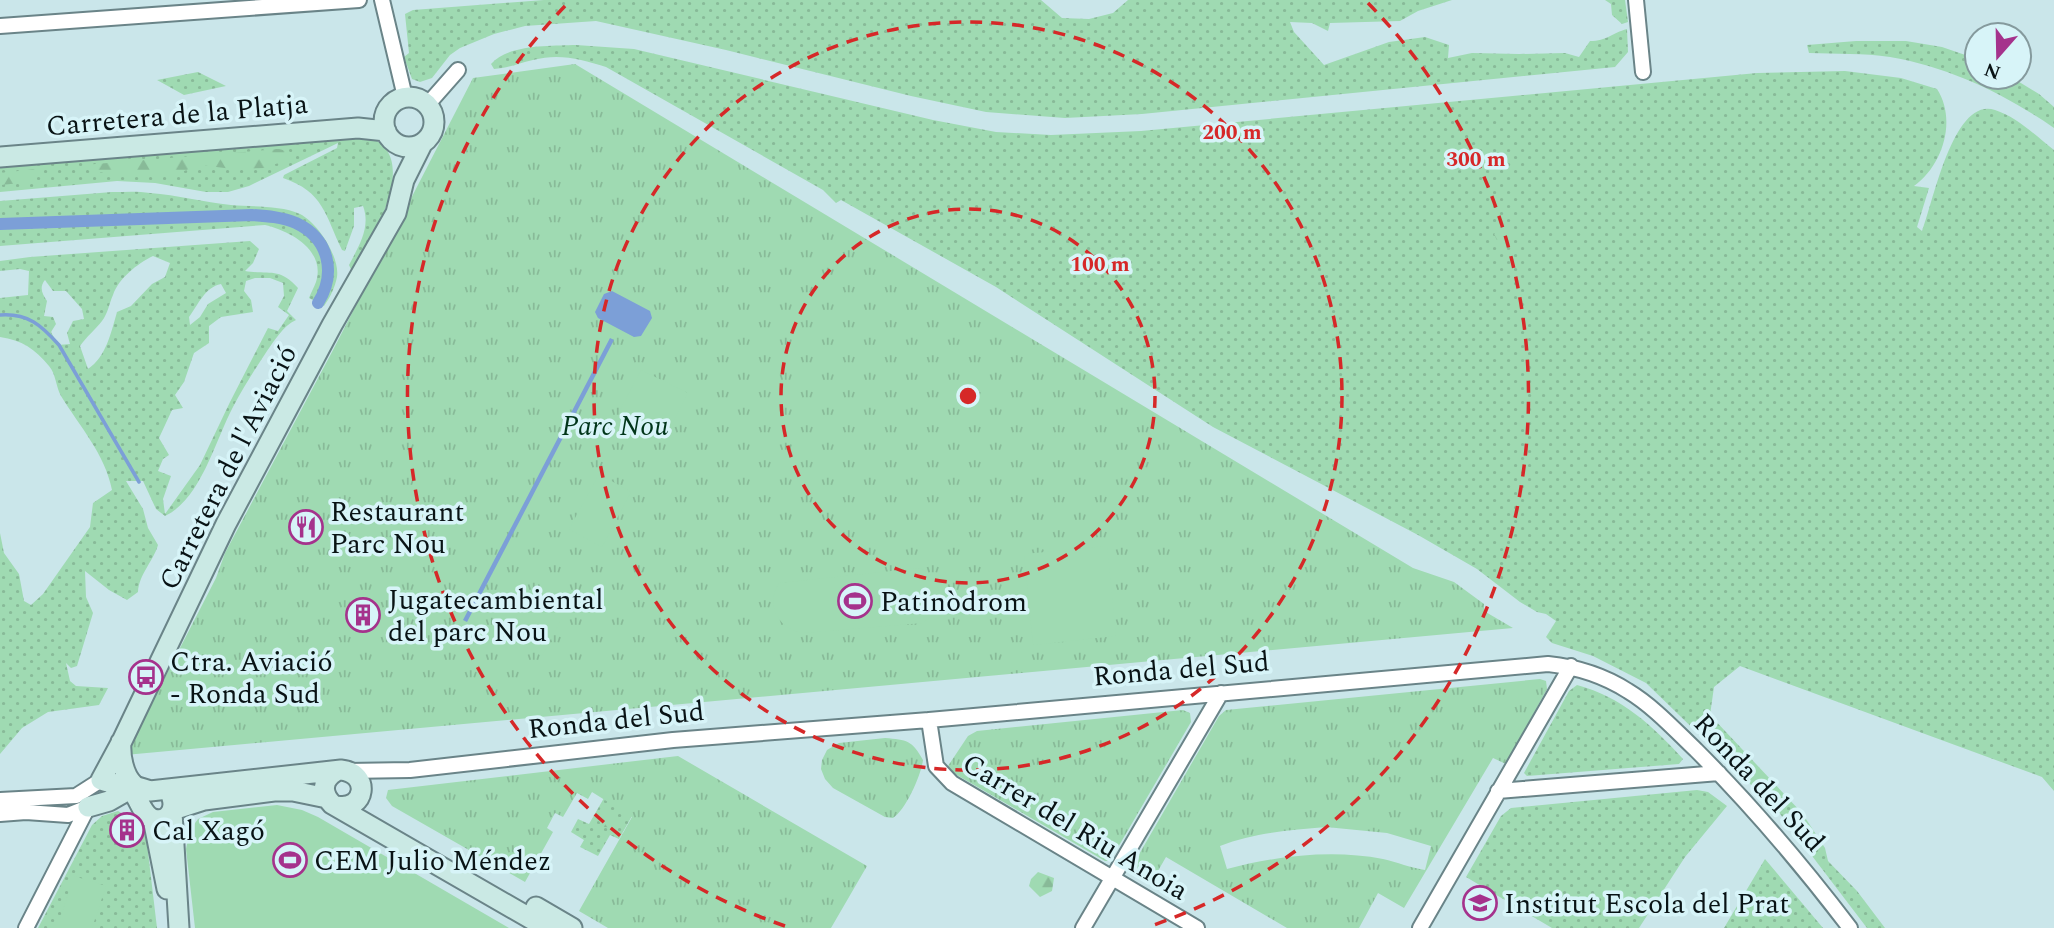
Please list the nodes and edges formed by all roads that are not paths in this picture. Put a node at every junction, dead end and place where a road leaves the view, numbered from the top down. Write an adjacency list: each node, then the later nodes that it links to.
1 (359, 0): 4 (street)
2 (382, 0): 7 (street)
3 (1636, 0): 6 (street)
4 (0, 26)
5 (458, 70): 8 (street)
6 (1643, 72)
7 (405, 97): 8 (street); 9 (street)
8 (428, 104): 10 (street)
9 (387, 128): 10 (street); 11 (street, Carretera de la Platja); 12 (street, Carretera de l'Aviació)
10 (422, 144): 12 (street, Carretera de l'Aviació)
11 (0, 157)
12 (404, 180): 16 (street, Carretera de l'Aviació)
13 (1571, 666): 14 (street, Ronda del Sud); 19 (street, Ronda del Sud); 21 (street)
14 (1221, 693): 15 (street, Ronda del Sud); 29 (street)
15 (929, 720): 17 (street, Ronda del Sud); 29 (street, Carrer del Riu Anoia)
16 (122, 741): 20 (street, Carretera de l'Aviació); 23 (street)
17 (410, 770): 18 (street, Ronda del Sud); 22 (street, Ronda del Sud)
18 (341, 771): 22 (street); 23 (street, Ronda del Sud); 25 (street)
19 (1719, 773): 21 (street); 37 (street, Ronda del Sud)
20 (101, 780): 23 (street, Ronda del Sud); 24 (street)
21 (1498, 791): 36 (street)
22 (360, 795): 25 (street); 33 (street)
23 (145, 797): 26 (street, Ronda del Sud); 27 (street); 31 (street)
24 (0, 800)
25 (332, 802): 27 (street); 32 (street)
26 (88, 807): 28 (street, Ronda del Sud); 30 (street)
27 (172, 811): 31 (street)
28 (0, 814)
29 (1111, 878): 34 (street); 35 (street, Carrer del Riu Anoia)
30 (26, 928)
31 (177, 928)
32 (547, 928)
33 (572, 928)
34 (1083, 928)
35 (1197, 928)
36 (1420, 928)
37 (1850, 928)

